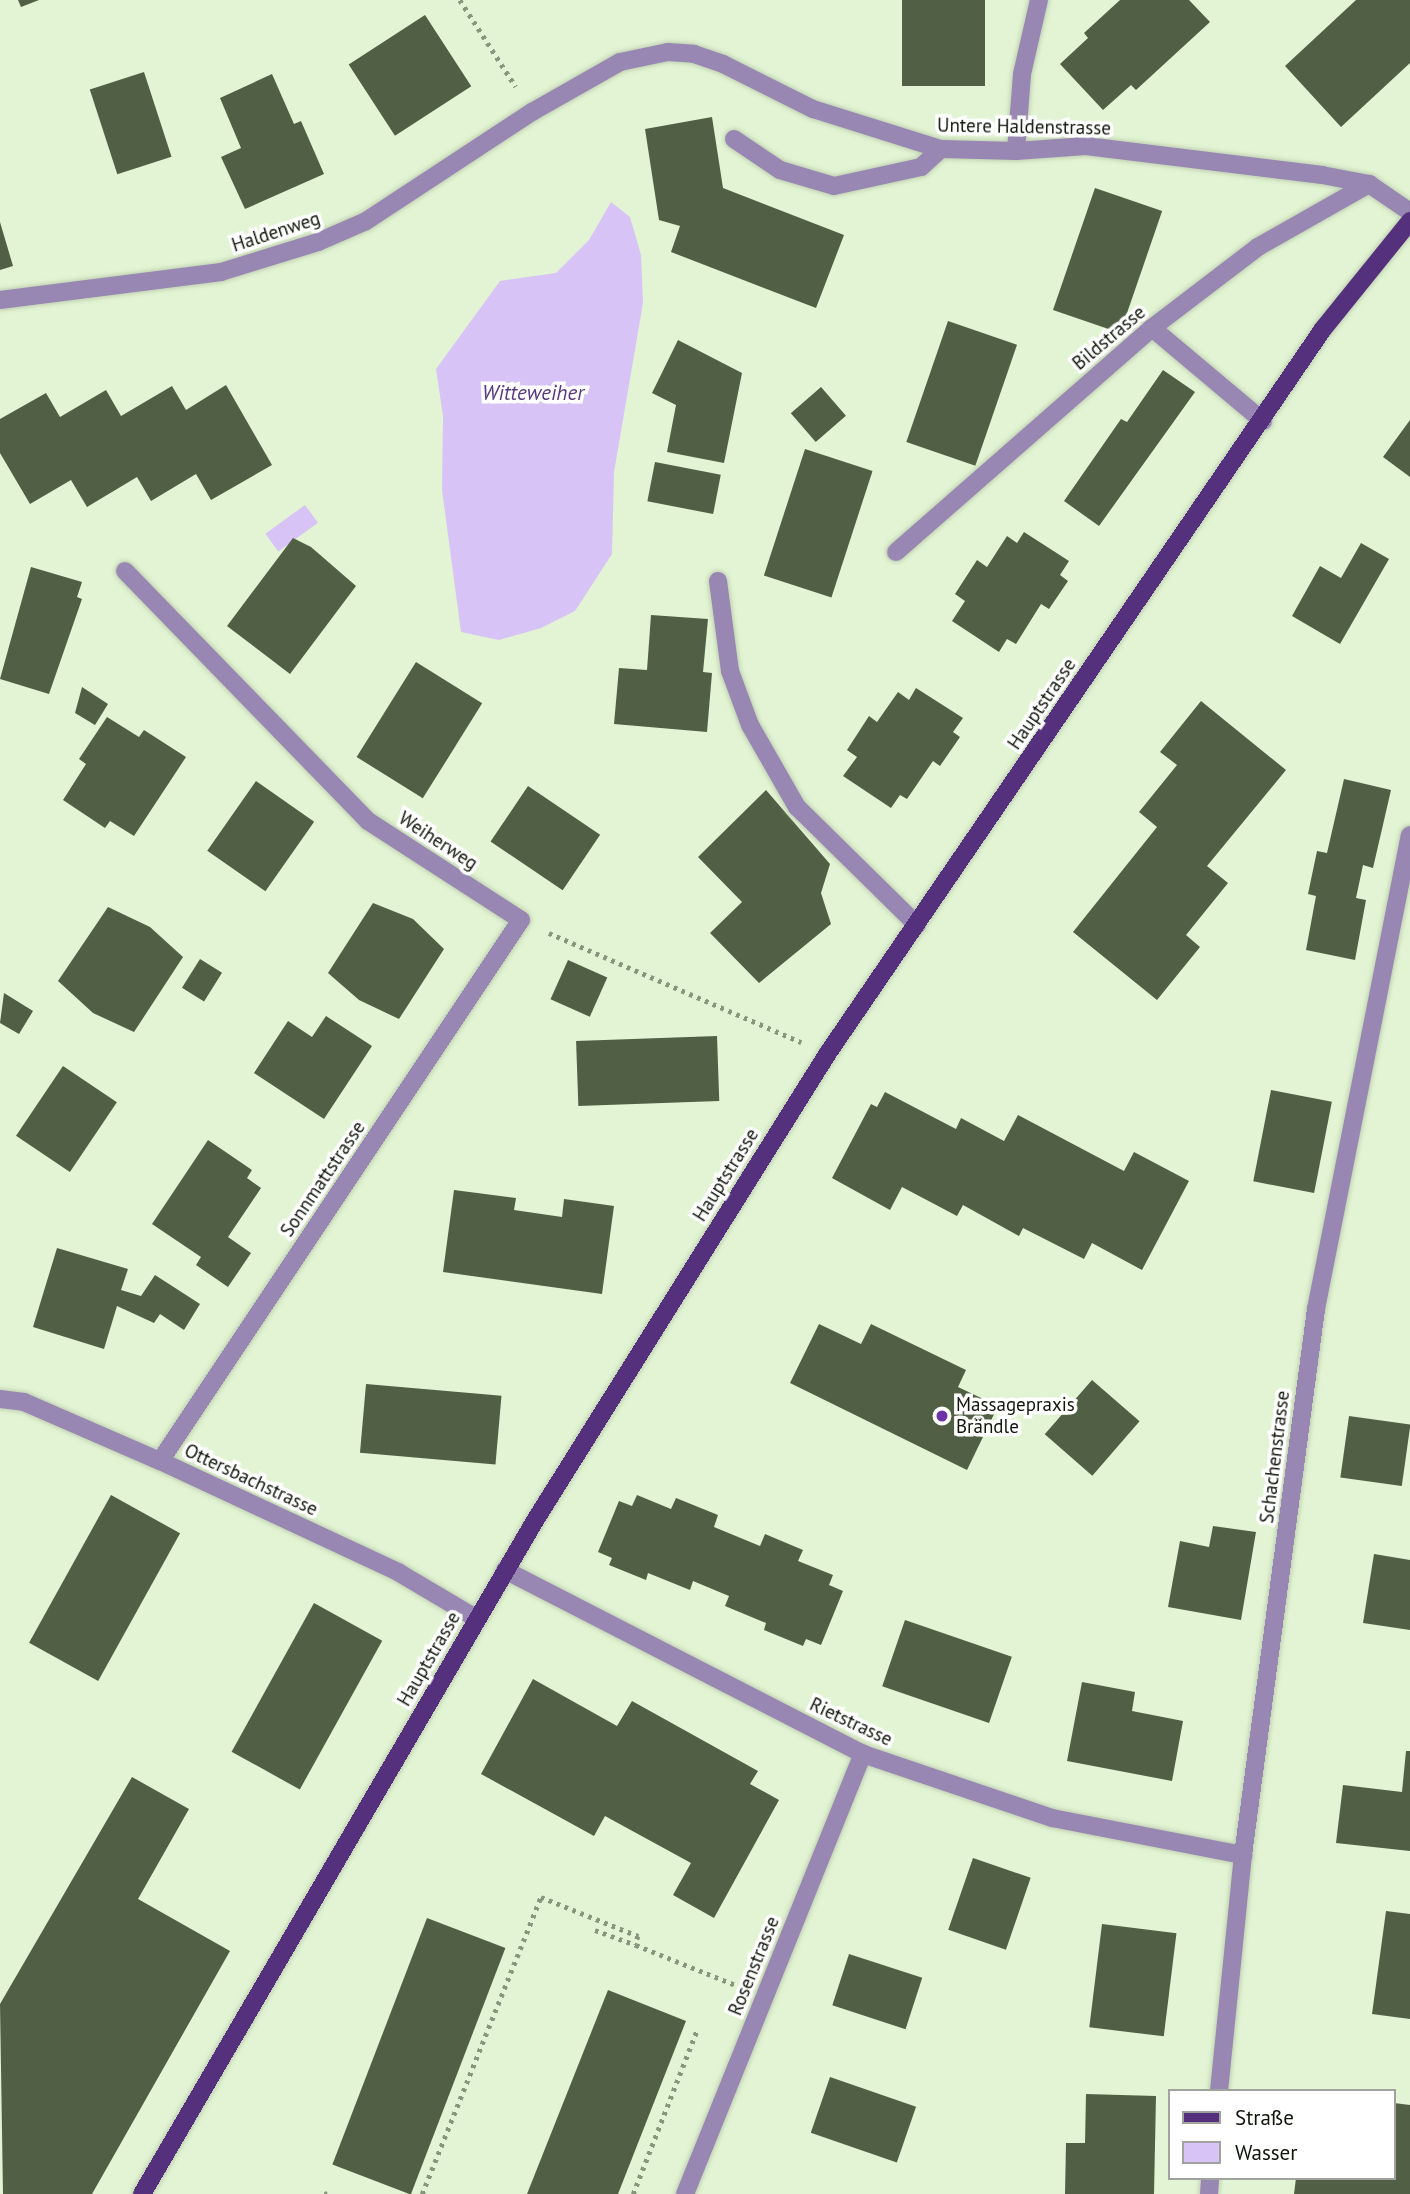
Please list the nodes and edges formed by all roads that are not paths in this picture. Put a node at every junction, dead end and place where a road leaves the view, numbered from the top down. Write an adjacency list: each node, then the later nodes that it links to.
1 (1039, 0): 5 (street)
2 (532, 112): 4 (street, Untere Haldenstrasse); 9 (street, Haldenweg)
3 (734, 139): 4 (street)
4 (941, 149): 5 (street, Untere Haldenstrasse)
5 (1016, 151): 6 (street, Untere Haldenstrasse)
6 (1369, 184): 7 (street, Untere Haldenstrasse); 10 (street, Bildstrasse)
7 (1410, 212)
8 (1410, 220): 11 (main road, Hauptstrasse)
9 (0, 300)
10 (1152, 328): 11 (street); 12 (street, Bildstrasse)
11 (1263, 421): 17 (main road, Hauptstrasse)
12 (896, 552)
13 (125, 571): 16 (street, Weiherweg)
14 (718, 581): 17 (street)
15 (1410, 835): 23 (street, Schachenstrasse)
16 (521, 920): 19 (street, Sonnmattstrasse)
17 (917, 925): 20 (main road, Hauptstrasse)
18 (0, 1399): 19 (street, Ottersbachstrasse)
19 (160, 1461): 21 (street, Ottersbachstrasse)
20 (505, 1570): 21 (main road, Hauptstrasse); 22 (street, Rietstrasse)
21 (477, 1619): 25 (main road, Hauptstrasse)
22 (863, 1754): 23 (street, Rietstrasse); 26 (street, Rosenstrasse)
23 (1243, 1855): 24 (street, Schachenstrasse)
24 (1219, 2089)
25 (142, 2194)
26 (685, 2194)

